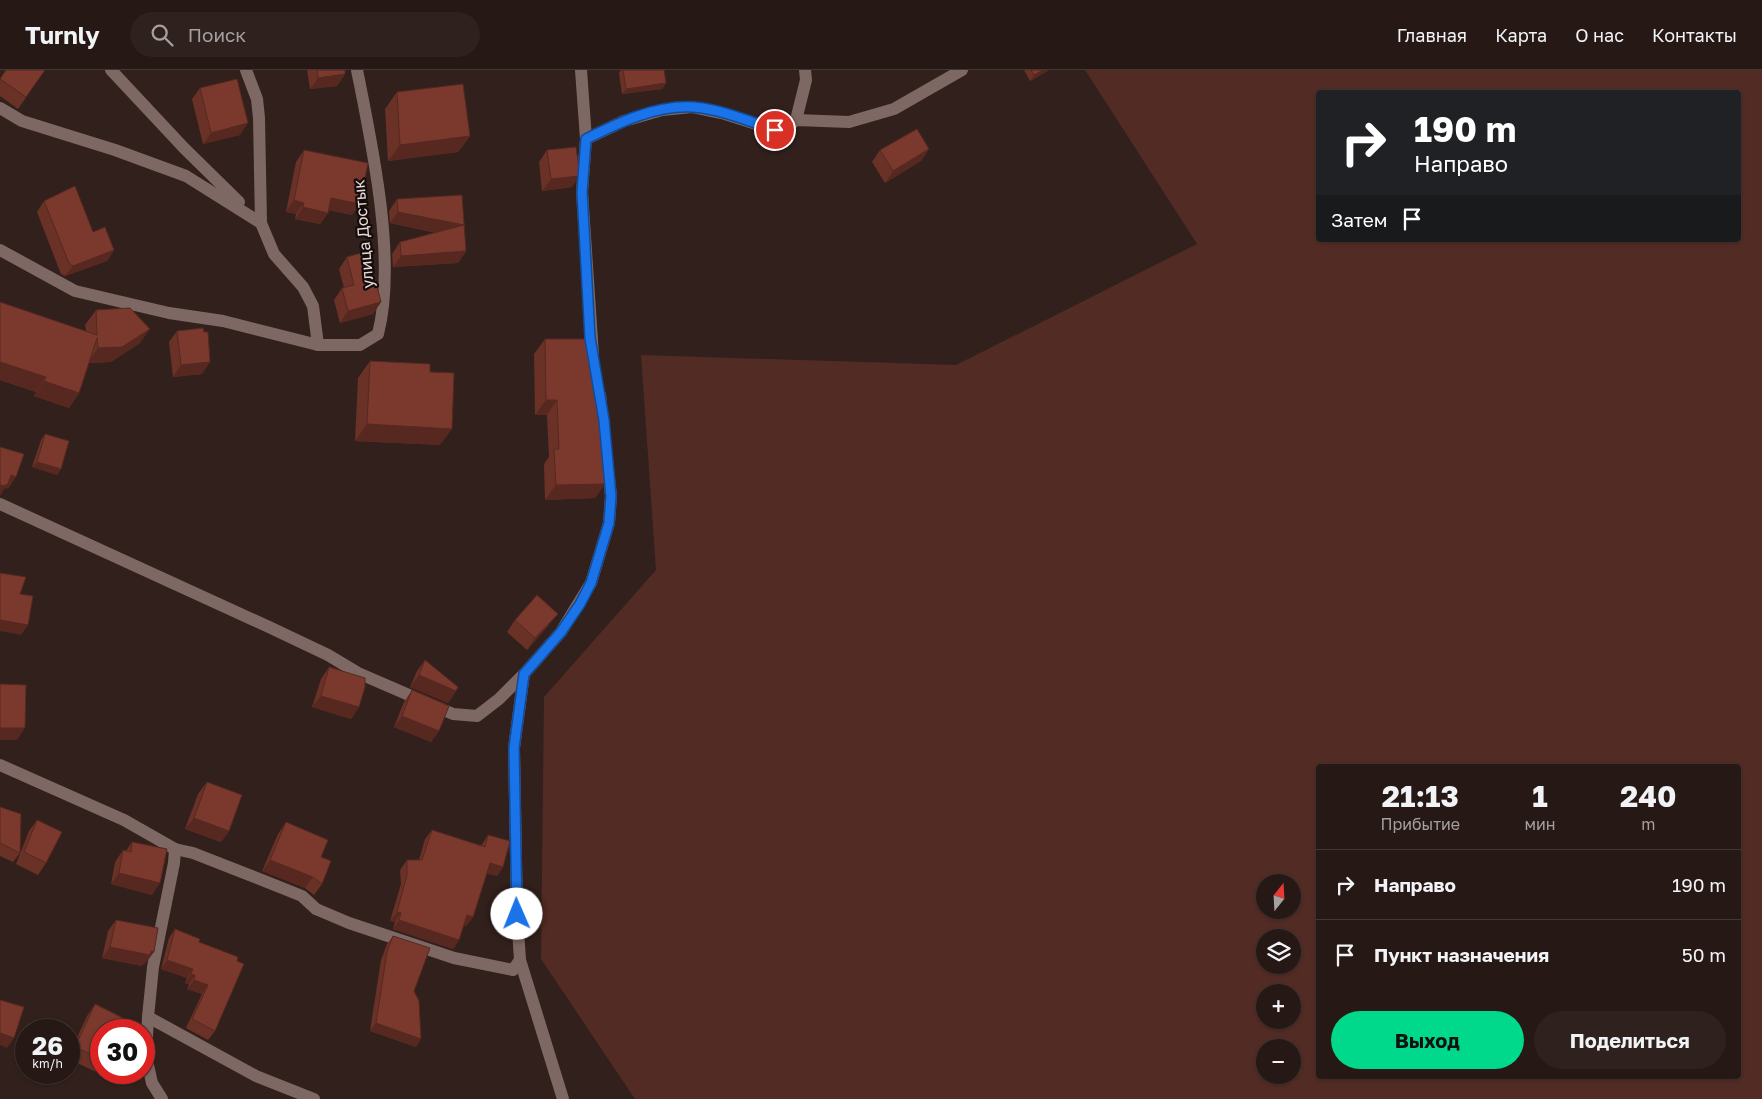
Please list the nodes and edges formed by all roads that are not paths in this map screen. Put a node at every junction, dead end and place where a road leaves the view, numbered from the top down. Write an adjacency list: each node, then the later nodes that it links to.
1 (111, 70): 10 (street)
2 (246, 70): 10 (street)
3 (357, 70): 12 (street, улица Достык)
4 (581, 70): 9 (street)
5 (805, 70): 8 (street)
6 (962, 70): 8 (street)
7 (0, 108): 10 (street)
8 (796, 120): 9 (street)
9 (586, 139): 13 (street)
10 (261, 223): 12 (street)
11 (0, 250): 12 (street, улица Достык)
12 (318, 345)
13 (595, 365)
14 (598, 383): 16 (street)
15 (0, 504): 16 (street)
16 (524, 674): 19 (street)
17 (0, 765): 18 (street)
18 (175, 849): 19 (street); 20 (street)
19 (520, 960): 23 (street)
20 (148, 1017): 21 (street); 22 (street)
21 (162, 1099)
22 (314, 1099)
23 (563, 1099)

